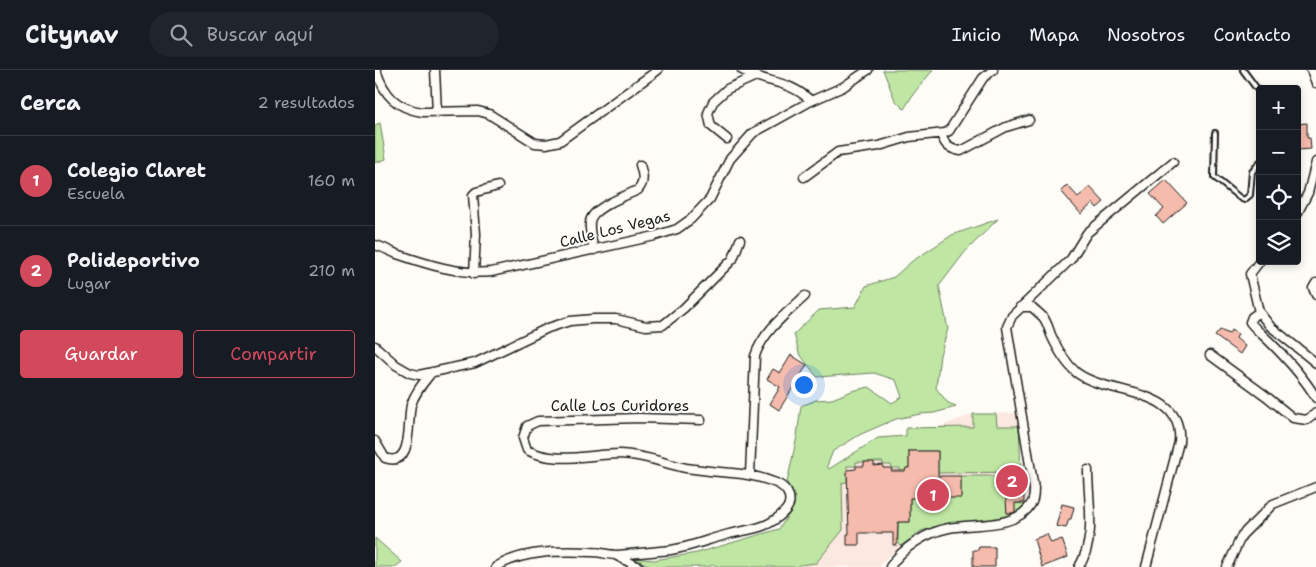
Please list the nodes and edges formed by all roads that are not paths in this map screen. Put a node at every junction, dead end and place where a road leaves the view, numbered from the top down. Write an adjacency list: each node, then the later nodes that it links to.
1 (376, 70): 13 (street)
2 (435, 70): 13 (street)
3 (658, 70): 13 (street)
4 (742, 70): 9 (street)
5 (868, 70): 12 (street, Calle Los Vegas)
6 (993, 70): 16 (street)
7 (1243, 70): 11 (lane)
8 (1314, 70): 10 (street)
9 (755, 76): 12 (street); 17 (street)
10 (1316, 83)
11 (1256, 88)
12 (811, 101): 27 (street, Calle Los Vegas)
13 (437, 113)
14 (1029, 120): 16 (street)
15 (1215, 133): 21 (lane)
16 (941, 134): 22 (street)
17 (727, 140)
18 (1173, 162): 33 (street)
19 (1316, 162): 24 (street)
20 (640, 165): 27 (street)
21 (1256, 167)
22 (804, 177)
23 (498, 186): 29 (street)
24 (1301, 206)
25 (740, 240): 38 (street)
26 (375, 245): 29 (street, Calle Los Vegas)
27 (594, 250): 29 (street, Calle Los Vegas)
28 (1257, 265): 34 (street)
29 (474, 274)
30 (1316, 283): 31 (street)
31 (1316, 295)
32 (805, 296): 44 (street)
33 (1020, 307): 49 (street); 51 (street)
34 (1259, 312): 37 (street); 39 (street)
35 (375, 346): 38 (street)
36 (1210, 355): 40 (street)
37 (1316, 364)
38 (432, 372): 42 (street)
39 (1316, 398)
40 (1316, 413)
41 (701, 420): 44 (street, Calle Los Curidores)
42 (375, 441)
43 (1088, 470): 50 (street)
44 (750, 474): 46 (street, Calle Los Curidores)
45 (1316, 487): 52 (street)
46 (615, 555): 47 (street, Calle Los Curidores); 48 (street)
47 (496, 567)
48 (639, 567)
49 (890, 567)
50 (1079, 567)
51 (1146, 567)
52 (1227, 567)

